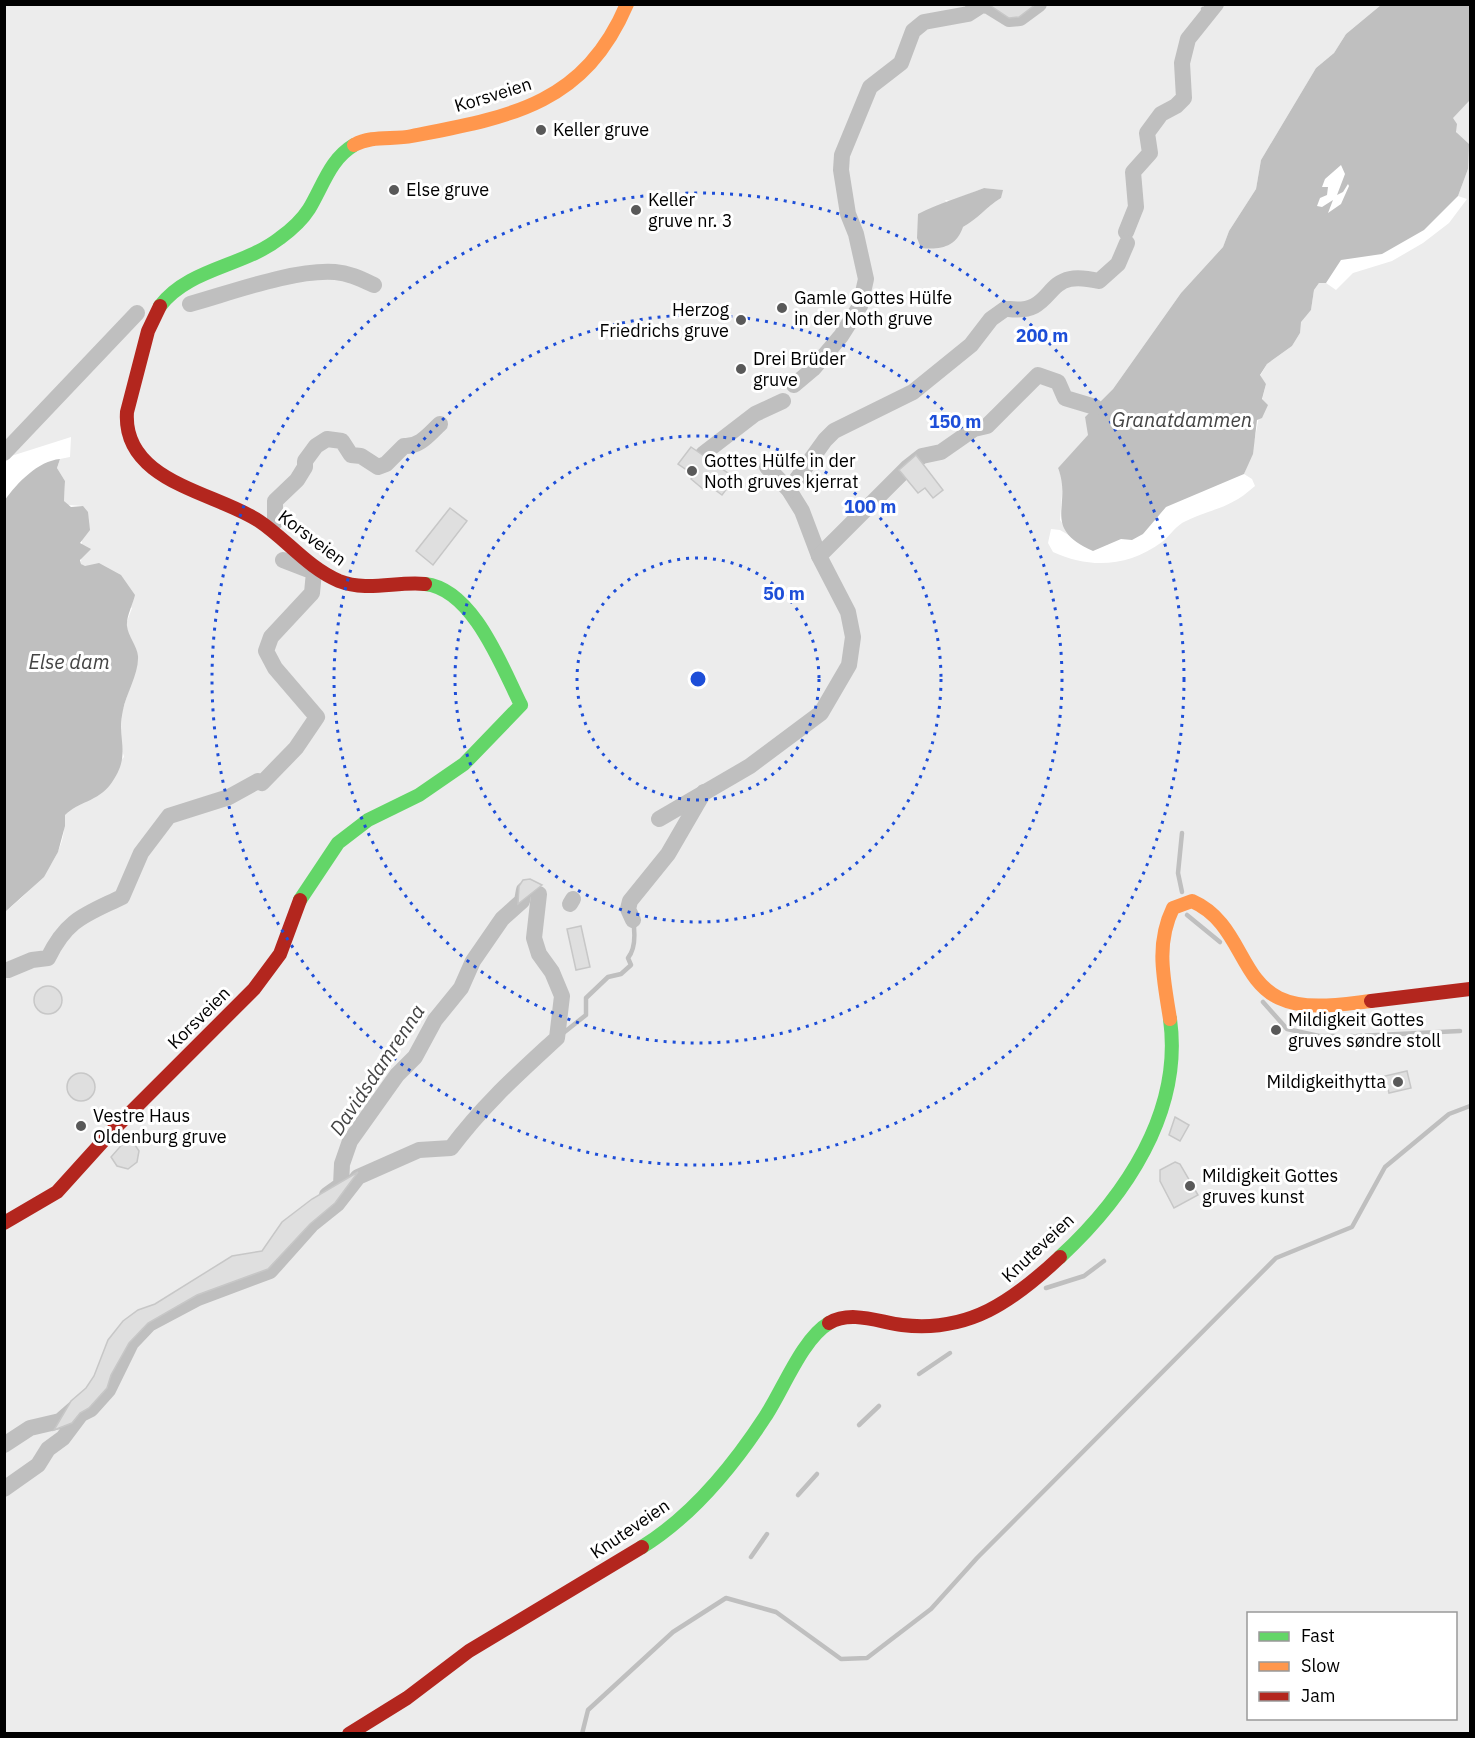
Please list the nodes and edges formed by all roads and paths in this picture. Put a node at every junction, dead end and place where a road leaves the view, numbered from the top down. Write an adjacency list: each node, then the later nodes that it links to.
1 (627, 4): 3 (street, Korsveien)
2 (1470, 989): 4 (street, Knuteveien)
3 (4, 1223)
4 (349, 1734)

